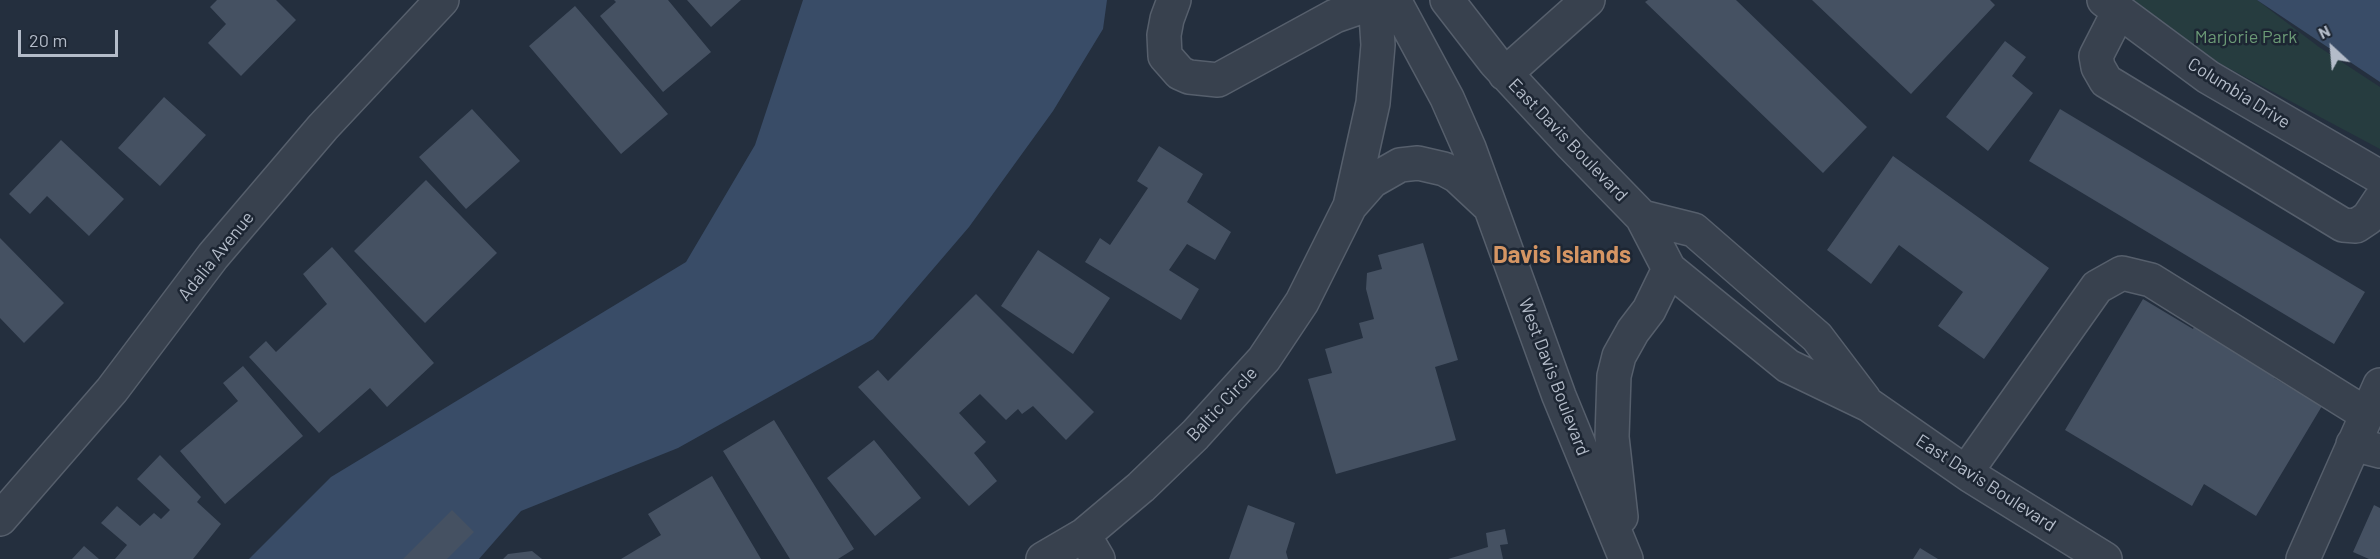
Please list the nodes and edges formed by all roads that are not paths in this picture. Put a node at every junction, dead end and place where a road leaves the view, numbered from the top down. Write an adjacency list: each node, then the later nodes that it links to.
1 (442, 0): 19 (street, Adalia Avenue)
2 (1174, 0): 5 (street)
3 (1447, 0): 7 (street, East Davis Boulevard)
4 (1588, 0): 7 (street)
5 (1381, 1): 10 (street); 11 (street, West Davis Boulevard)
6 (2112, 6): 8 (street, Columbia Drive); 9 (street)
7 (1500, 68): 12 (street, East Davis Boulevard)
8 (2380, 177)
9 (2380, 200)
10 (1350, 206): 11 (street); 20 (street, Baltic Circle)
11 (1493, 210): 22 (street, West Davis Boulevard)
12 (1642, 217): 13 (street, East Davis Boulevard); 15 (street, East Davis Boulevard)
13 (1669, 269): 15 (street, East Davis Boulevard); 22 (street, West Davis Boulevard)
14 (2380, 385): 16 (street)
15 (1869, 405): 18 (street, East Davis Boulevard)
16 (2366, 414): 17 (street); 18 (street)
17 (2367, 448): 24 (street)
18 (1966, 472): 23 (street, East Davis Boulevard)
19 (0, 519)
20 (1091, 547): 21 (street, Baltic Circle)
21 (1043, 559)
22 (1626, 559)
23 (2105, 559)
24 (2303, 559)

